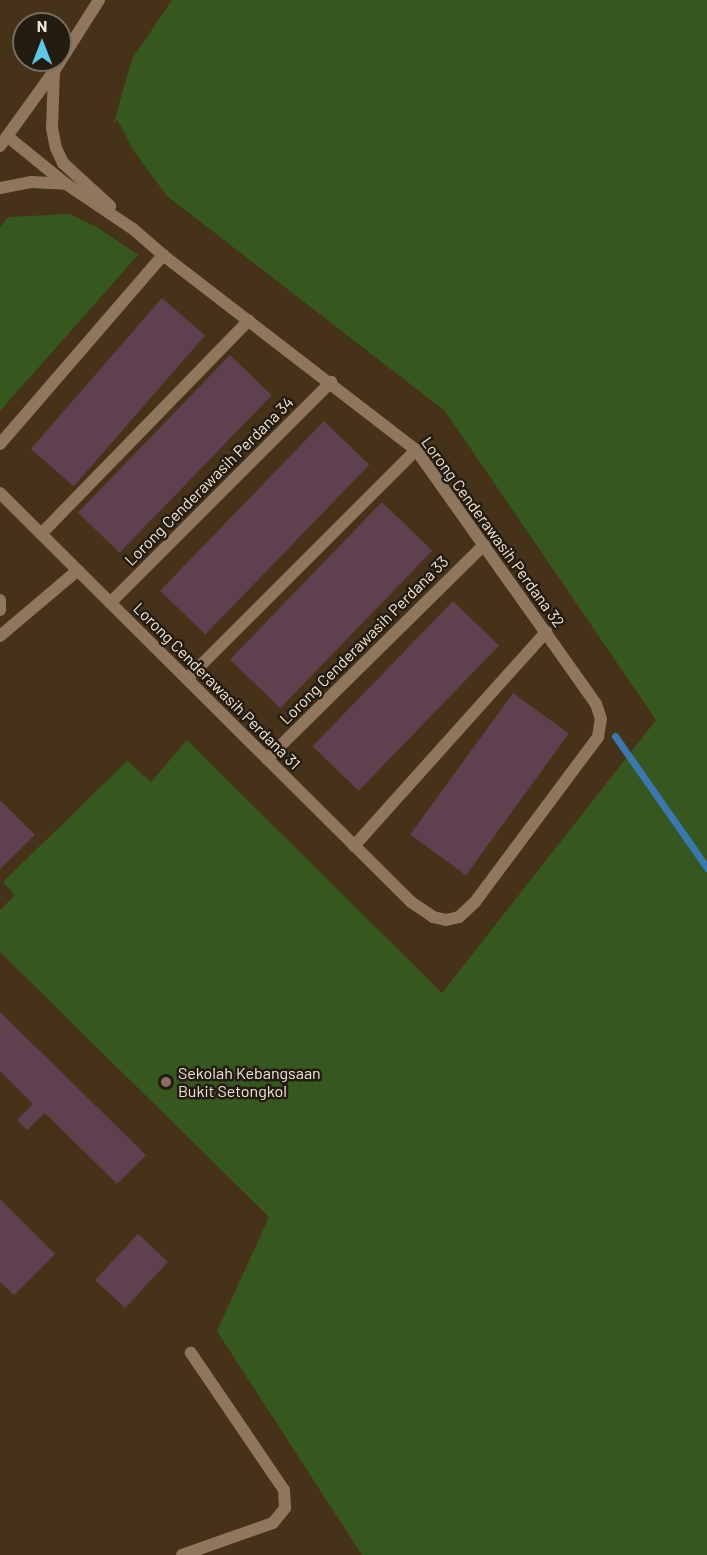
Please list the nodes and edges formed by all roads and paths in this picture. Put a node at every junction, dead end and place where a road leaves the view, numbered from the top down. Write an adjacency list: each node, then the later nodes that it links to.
1 (99, 0): 2 (street)
2 (72, 43)
3 (53, 72): 5 (street)
4 (54, 72): 8 (street)
5 (4, 141): 6 (street, Lorong Cenderawasih Perdana 32)
6 (66, 184): 7 (street); 8 (street, Lorong Cenderawasih Perdana 32)
7 (0, 188)
8 (133, 229): 9 (street, Lorong Cenderawasih Perdana 32)
9 (163, 255): 10 (street, Lorong Cenderawasih Perdana 32); 12 (street)
10 (249, 320): 11 (street, Lorong Cenderawasih Perdana 32); 15 (street)
11 (331, 382): 13 (street, Lorong Cenderawasih Perdana 32); 19 (street, Lorong Cenderawasih Perdana 34)
12 (0, 444)
13 (416, 450): 16 (street, Lorong Cenderawasih Perdana 32); 23 (street)
14 (0, 493): 15 (street, Lorong Cenderawasih Perdana 31)
15 (41, 534): 17 (street, Lorong Cenderawasih Perdana 31)
16 (484, 545): 21 (street, Lorong Cenderawasih Perdana 32); 24 (street, Lorong Cenderawasih Perdana 33)
17 (78, 570): 19 (street, Lorong Cenderawasih Perdana 31); 22 (street)
18 (0, 600): 20 (street)
19 (110, 603): 23 (street, Lorong Cenderawasih Perdana 31)
20 (0, 610)
21 (546, 632): 25 (street); 26 (street, Lorong Cenderawasih Perdana 32)
22 (0, 636)
23 (187, 679): 24 (street, Lorong Cenderawasih Perdana 31)
24 (267, 759): 25 (street, Lorong Cenderawasih Perdana 31)
25 (354, 846): 26 (street, Lorong Cenderawasih Perdana 31)
26 (411, 902)
27 (191, 1353): 28 (street)
28 (182, 1555)

